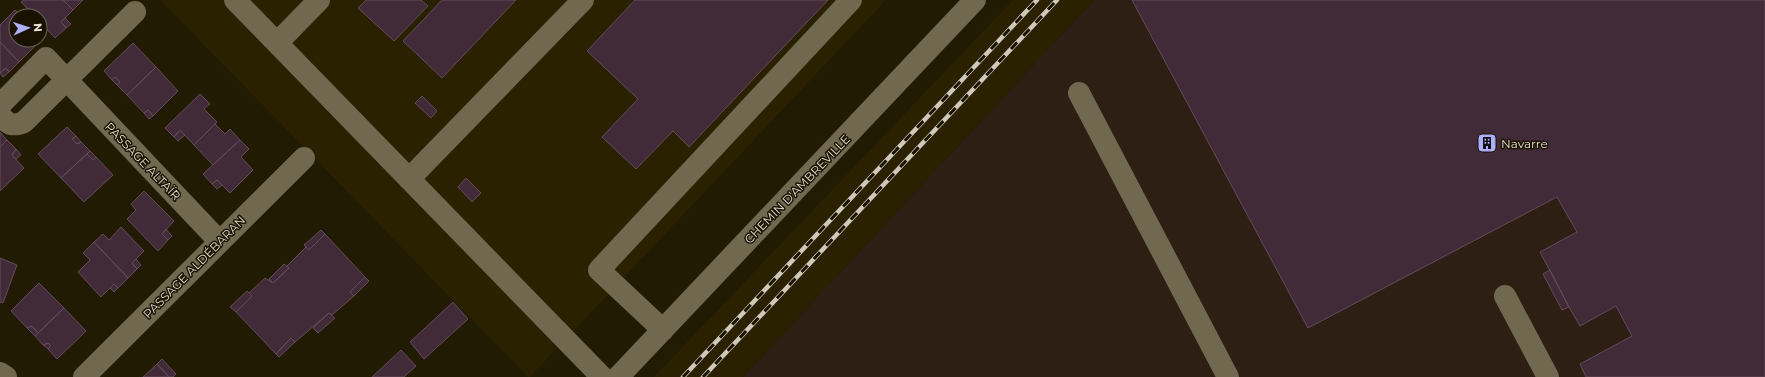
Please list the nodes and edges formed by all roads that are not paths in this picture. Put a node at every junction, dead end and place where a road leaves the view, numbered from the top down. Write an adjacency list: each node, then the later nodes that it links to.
1 (235, 0): 7 (street)
2 (319, 0): 7 (street)
3 (583, 0): 13 (street)
4 (851, 0): 16 (street)
5 (965, 4): 16 (street, CHEMIN D'AMBREVILLE)
6 (136, 12): 8 (street)
7 (277, 43): 13 (street)
8 (67, 81): 10 (street, PASSAGE ALTAÏR); 11 (street); 14 (street, PASSAGE ALTAÏR)
9 (1078, 93): 22 (street)
10 (0, 105)
11 (0, 115)
12 (304, 158): 14 (street, PASSAGE ALDÉBARAN)
13 (408, 179): 20 (street)
14 (220, 240): 19 (street, PASSAGE ALDÉBARAN)
15 (1505, 296): 23 (street)
16 (663, 330): 21 (street, CHEMIN D'AMBREVILLE)
17 (0, 373): 18 (street)
18 (6, 377)
19 (84, 377)
20 (602, 377)
21 (618, 377)
22 (1228, 377)
23 (1548, 377)

